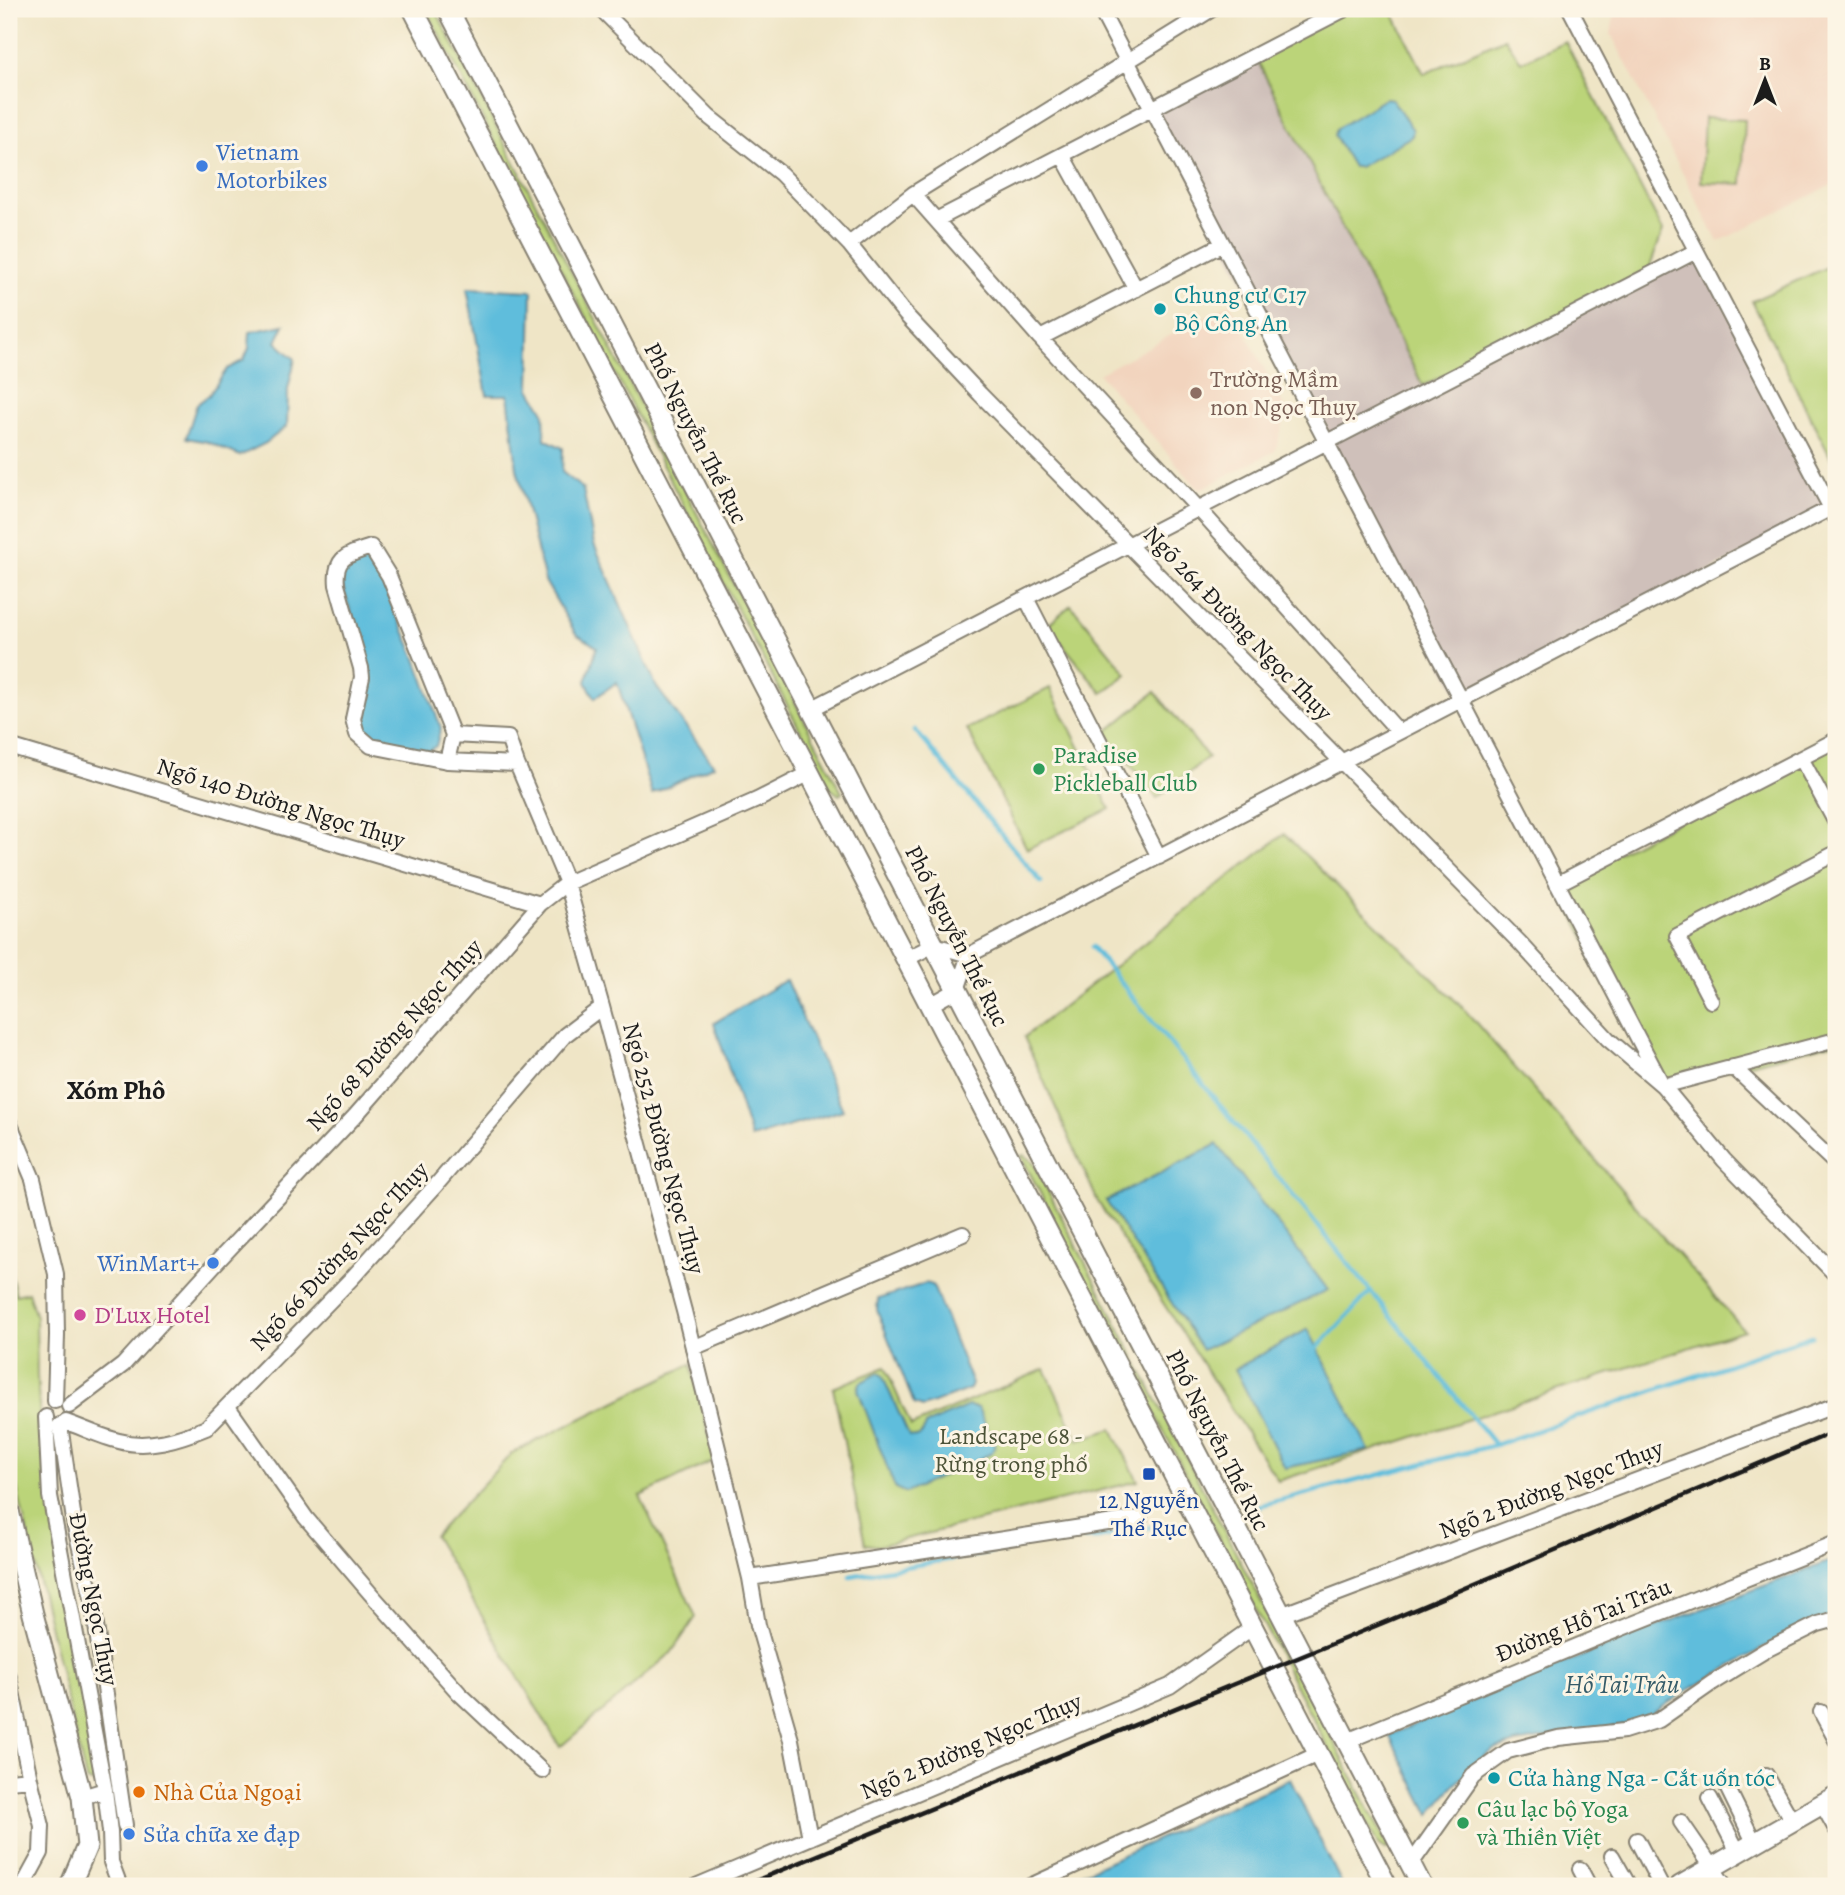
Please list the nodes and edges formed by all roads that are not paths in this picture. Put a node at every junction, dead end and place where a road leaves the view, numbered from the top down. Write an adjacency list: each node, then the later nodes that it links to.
1 (11, 9): 9 (street)
2 (413, 9): 35 (main road)
3 (448, 9): 26 (main road, Phố Nguyễn Thế Rục)
4 (601, 9): 15 (street, Ngõ 264 Đường Ngọc Thụy)
5 (1100, 9): 10 (street)
6 (1212, 9): 10 (street)
7 (1345, 9): 11 (street)
8 (1570, 9): 17 (street)
9 (9, 14)
10 (1127, 60): 11 (street); 13 (street)
11 (1153, 108): 12 (street); 16 (street)
12 (1062, 155): 14 (street); 18 (street)
13 (913, 194): 14 (street); 15 (street)
14 (936, 220): 19 (street)
15 (849, 244): 23 (street, Ngõ 264 Đường Ngọc Thụy)
16 (1223, 244): 18 (street); 20 (street)
17 (1696, 251): 20 (street); 22 (street)
18 (1136, 289): 19 (street)
19 (1040, 338): 21 (street)
20 (1326, 442): 21 (street); 25 (street)
21 (1199, 509): 23 (street); 27 (street)
22 (1834, 513): 25 (street)
23 (1130, 544): 24 (street); 33 (street, Ngõ 264 Đường Ngọc Thụy)
24 (1026, 598): 26 (street); 38 (street)
25 (1461, 700): 27 (street); 40 (street)
26 (811, 709): 42 (main road, Phố Nguyễn Thế Rục)
27 (1399, 732): 33 (street)
28 (453, 735): 32 (street); 32 (street); 34 (street, Ngõ 252 Đường Ngọc Thụy)
29 (1836, 740): 31 (street)
30 (9, 746): 41 (street, Ngõ 140 Đường Ngọc Thụy)
31 (1801, 758): 36 (street); 40 (street)
32 (447, 761): 34 (street)
33 (1342, 762): 38 (street); 51 (street, Ngõ 264 Đường Ngọc Thụy)
34 (517, 764): 39 (street, Ngõ 252 Đường Ngọc Thụy)
35 (810, 773): 39 (street, Ngõ 68 Đường Ngọc Thụy); 44 (main road)
36 (1836, 823)
37 (1836, 853): 46 (street)
38 (1159, 857): 43 (street)
39 (567, 883): 41 (street, Ngõ 68 Đường Ngọc Thụy); 48 (street, Ngõ 252 Đường Ngọc Thụy)
40 (1557, 884): 51 (street)
41 (540, 904): 59 (street, Ngõ 68 Đường Ngọc Thụy)
42 (934, 945): 43 (street); 44 (street); 45 (main road, Phố Nguyễn Thế Rục)
43 (969, 956): 45 (street)
44 (906, 959): 47 (main road)
45 (957, 990): 47 (street); 67 (main road, Phố Nguyễn Thế Rục)
46 (1711, 1000)
47 (930, 1004): 69 (main road)
48 (603, 1007): 56 (street, Ngõ 252 Đường Ngọc Thụy); 60 (street, Ngõ 66 Đường Ngọc Thụy)
49 (1836, 1040): 50 (street)
50 (1733, 1067): 51 (street); 53 (street)
51 (1662, 1086): 55 (street, Ngõ 264 Đường Ngọc Thụy)
52 (9, 1122): 57 (street)
53 (1836, 1164)
54 (962, 1234): 56 (street)
55 (1836, 1275)
56 (693, 1348): 66 (street, Ngõ 252 Đường Ngọc Thụy)
57 (55, 1401): 59 (street); 61 (street)
58 (1836, 1405): 67 (street, Ngõ 2 Đường Ngọc Thụy)
59 (69, 1406): 62 (street)
60 (228, 1407): 62 (street, Ngõ 66 Đường Ngọc Thụy); 75 (street)
61 (46, 1417): 62 (street); 80 (street, Đường Ngọc Thụy)
62 (63, 1423): 86 (street)
63 (9, 1511): 81 (main road)
64 (1140, 1518): 66 (street)
65 (1836, 1543): 73 (street, Đường Hồ Tai Trâu)
66 (750, 1578): 88 (street, Ngõ 252 Đường Ngọc Thụy)
67 (1281, 1615): 73 (main road, Phố Nguyễn Thế Rục)
68 (1836, 1619): 94 (street)
69 (1253, 1628): 74 (main road); 88 (street, Ngõ 2 Đường Ngọc Thụy)
70 (9, 1677): 77 (street)
71 (1821, 1712): 72 (street)
72 (1836, 1740)
73 (1347, 1741): 94 (main road, Phố Nguyễn Thế Rục)
74 (1318, 1754): 101 (street); 102 (main road)
75 (542, 1771)
76 (1766, 1775): 85 (street)
77 (30, 1779): 78 (street); 97 (street)
78 (9, 1781)
79 (1728, 1789): 91 (street)
80 (105, 1790): 81 (street); 93 (street, Đường Ngọc Thụy)
81 (82, 1797): 90 (main road)
82 (1710, 1798): 91 (street)
83 (1829, 1800): 85 (main road); 87 (street)
84 (1682, 1822): 96 (street)
85 (1792, 1822): 91 (main road)
86 (125, 1825)
87 (1836, 1829)
88 (810, 1838): 100 (street, Ngõ 2 Đường Ngọc Thụy)
89 (1637, 1840): 106 (street)
90 (87, 1846): 93 (street); 98 (main road)
91 (1746, 1847): 96 (main road)
92 (1612, 1856): 105 (street)
93 (111, 1862): 99 (street, Đường Ngọc Thụy)
94 (1411, 1864): 103 (main road, Phố Nguyễn Thế Rục)
95 (1580, 1869): 104 (street)
96 (1697, 1879): 107 (street)
97 (23, 1886)
98 (70, 1886)
99 (120, 1886)
100 (696, 1886)
101 (1030, 1886)
102 (1386, 1886)
103 (1422, 1886)
104 (1589, 1886)
105 (1629, 1886)
106 (1661, 1886)
107 (1725, 1886)

